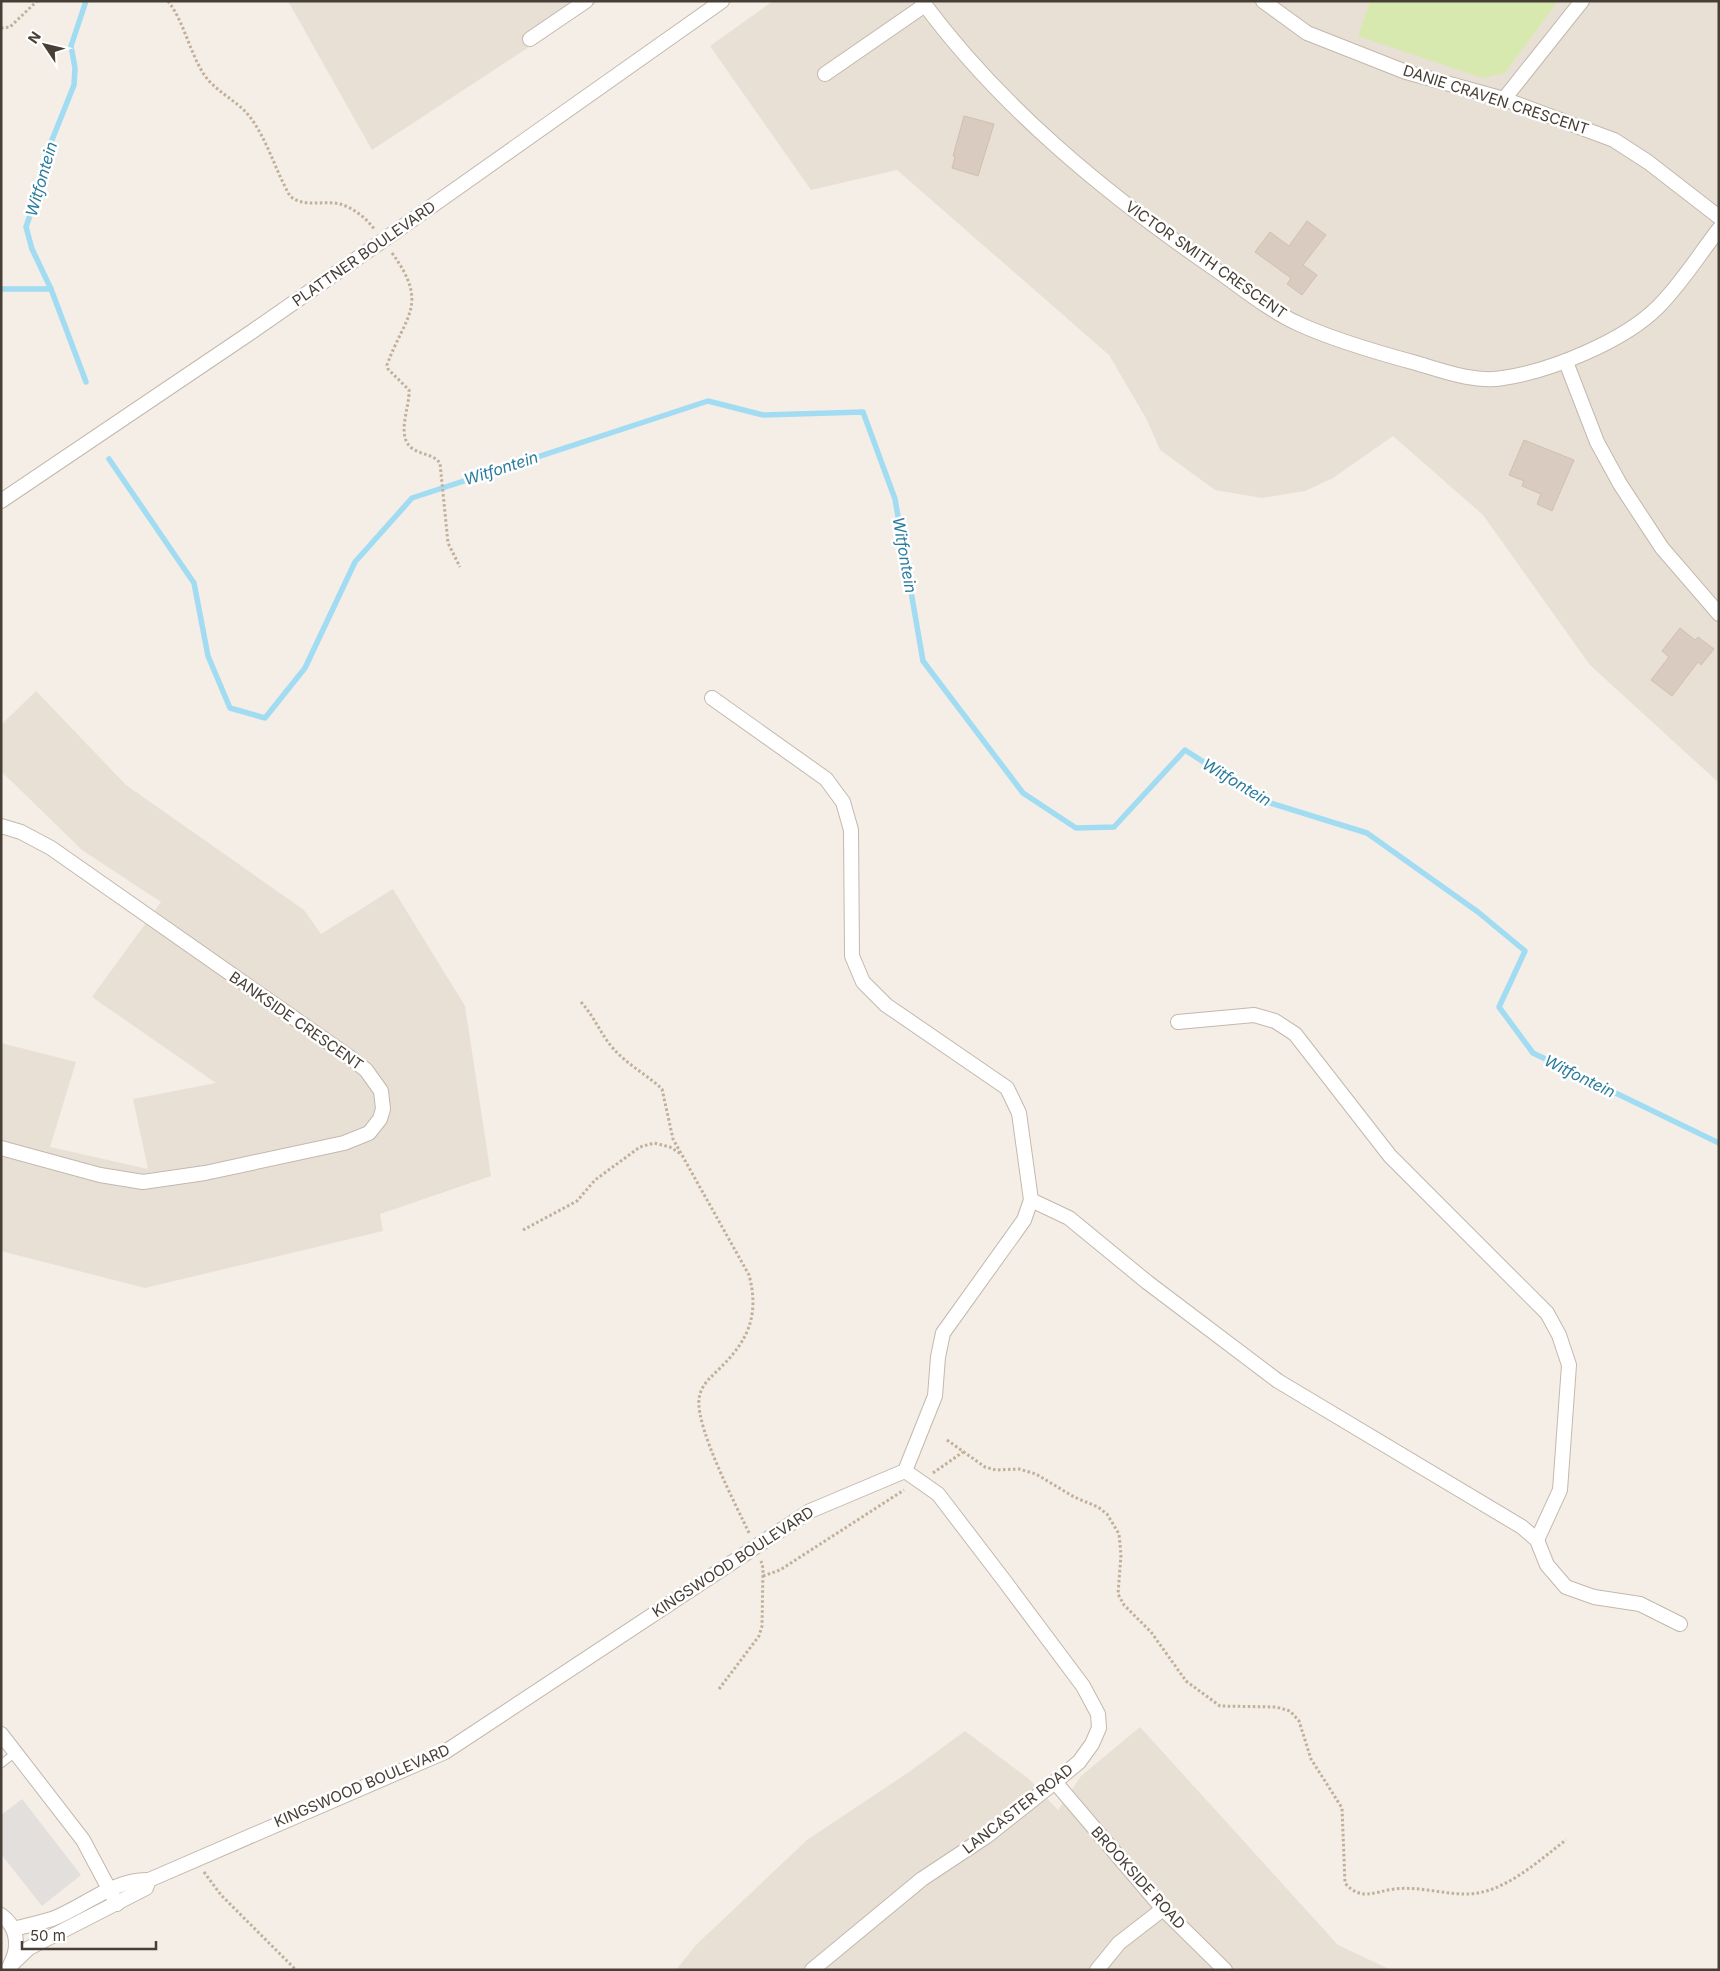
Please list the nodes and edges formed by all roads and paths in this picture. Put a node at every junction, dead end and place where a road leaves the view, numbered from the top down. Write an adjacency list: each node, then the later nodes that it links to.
1 (37, 1): 8 (path)
2 (168, 1): 14 (path)
3 (586, 1): 9 (street)
4 (722, 1): 17 (street, PLATTNER BOULEVARD, bridge)
5 (1263, 1): 11 (street, DANIE CRAVEN CRESCENT)
6 (1582, 1): 11 (street)
7 (924, 3): 10 (street); 16 (street, VICTOR SMITH CRESCENT)
8 (1, 28)
9 (530, 39)
10 (825, 74)
11 (1504, 100): 12 (street, DANIE CRAVEN CRESCENT)
12 (1719, 217)
13 (1719, 229): 16 (street, VICTOR SMITH CRESCENT)
14 (376, 231)
15 (387, 246): 18 (path)
16 (1566, 362): 19 (street)
17 (1, 501)
18 (460, 567)
19 (1719, 614)
20 (712, 698): 26 (street)
21 (1, 826): 24 (street, BANKSIDE CRESCENT)
22 (581, 1002): 25 (path)
23 (1178, 1022): 32 (street)
24 (1, 1148)
25 (682, 1155): 27 (path); 33 (path)
26 (1031, 1200): 30 (street); 32 (street)
27 (523, 1230)
28 (947, 1440): 29 (path)
29 (963, 1452): 31 (path); 41 (path)
30 (905, 1471): 31 (street, LANCASTER ROAD); 33 (street, KINGSWOOD BOULEVARD)
31 (920, 1482): 34 (path); 40 (street, LANCASTER ROAD)
32 (1537, 1540): 35 (street)
33 (755, 1546): 34 (path); 42 (street, KINGSWOOD BOULEVARD)
34 (763, 1576): 36 (path)
35 (1680, 1624)
36 (719, 1689)
37 (1, 1734): 38 (street)
38 (15, 1753): 39 (lane); 44 (street)
39 (1, 1764)
40 (1055, 1782): 46 (street, BROOKSIDE ROAD); 51 (street, LANCASTER ROAD)
41 (1566, 1840)
42 (194, 1859): 43 (street, KINGSWOOD BOULEVARD); 50 (path)
43 (149, 1880): 44 (street, KINGSWOOD BOULEVARD); 45 (street, KINGSWOOD BOULEVARD)
44 (109, 1889): 45 (street); 48 (street, KINGSWOOD BOULEVARD)
45 (117, 1904): 49 (street, KINGSWOOD BOULEVARD)
46 (1163, 1909): 52 (street); 53 (street, BROOKSIDE ROAD)
47 (1, 1915): 48 (street)
48 (13, 1929): 49 (street)
49 (8, 1968)
50 (296, 1970)
51 (812, 1970)
52 (1097, 1970)
53 (1225, 1970)

